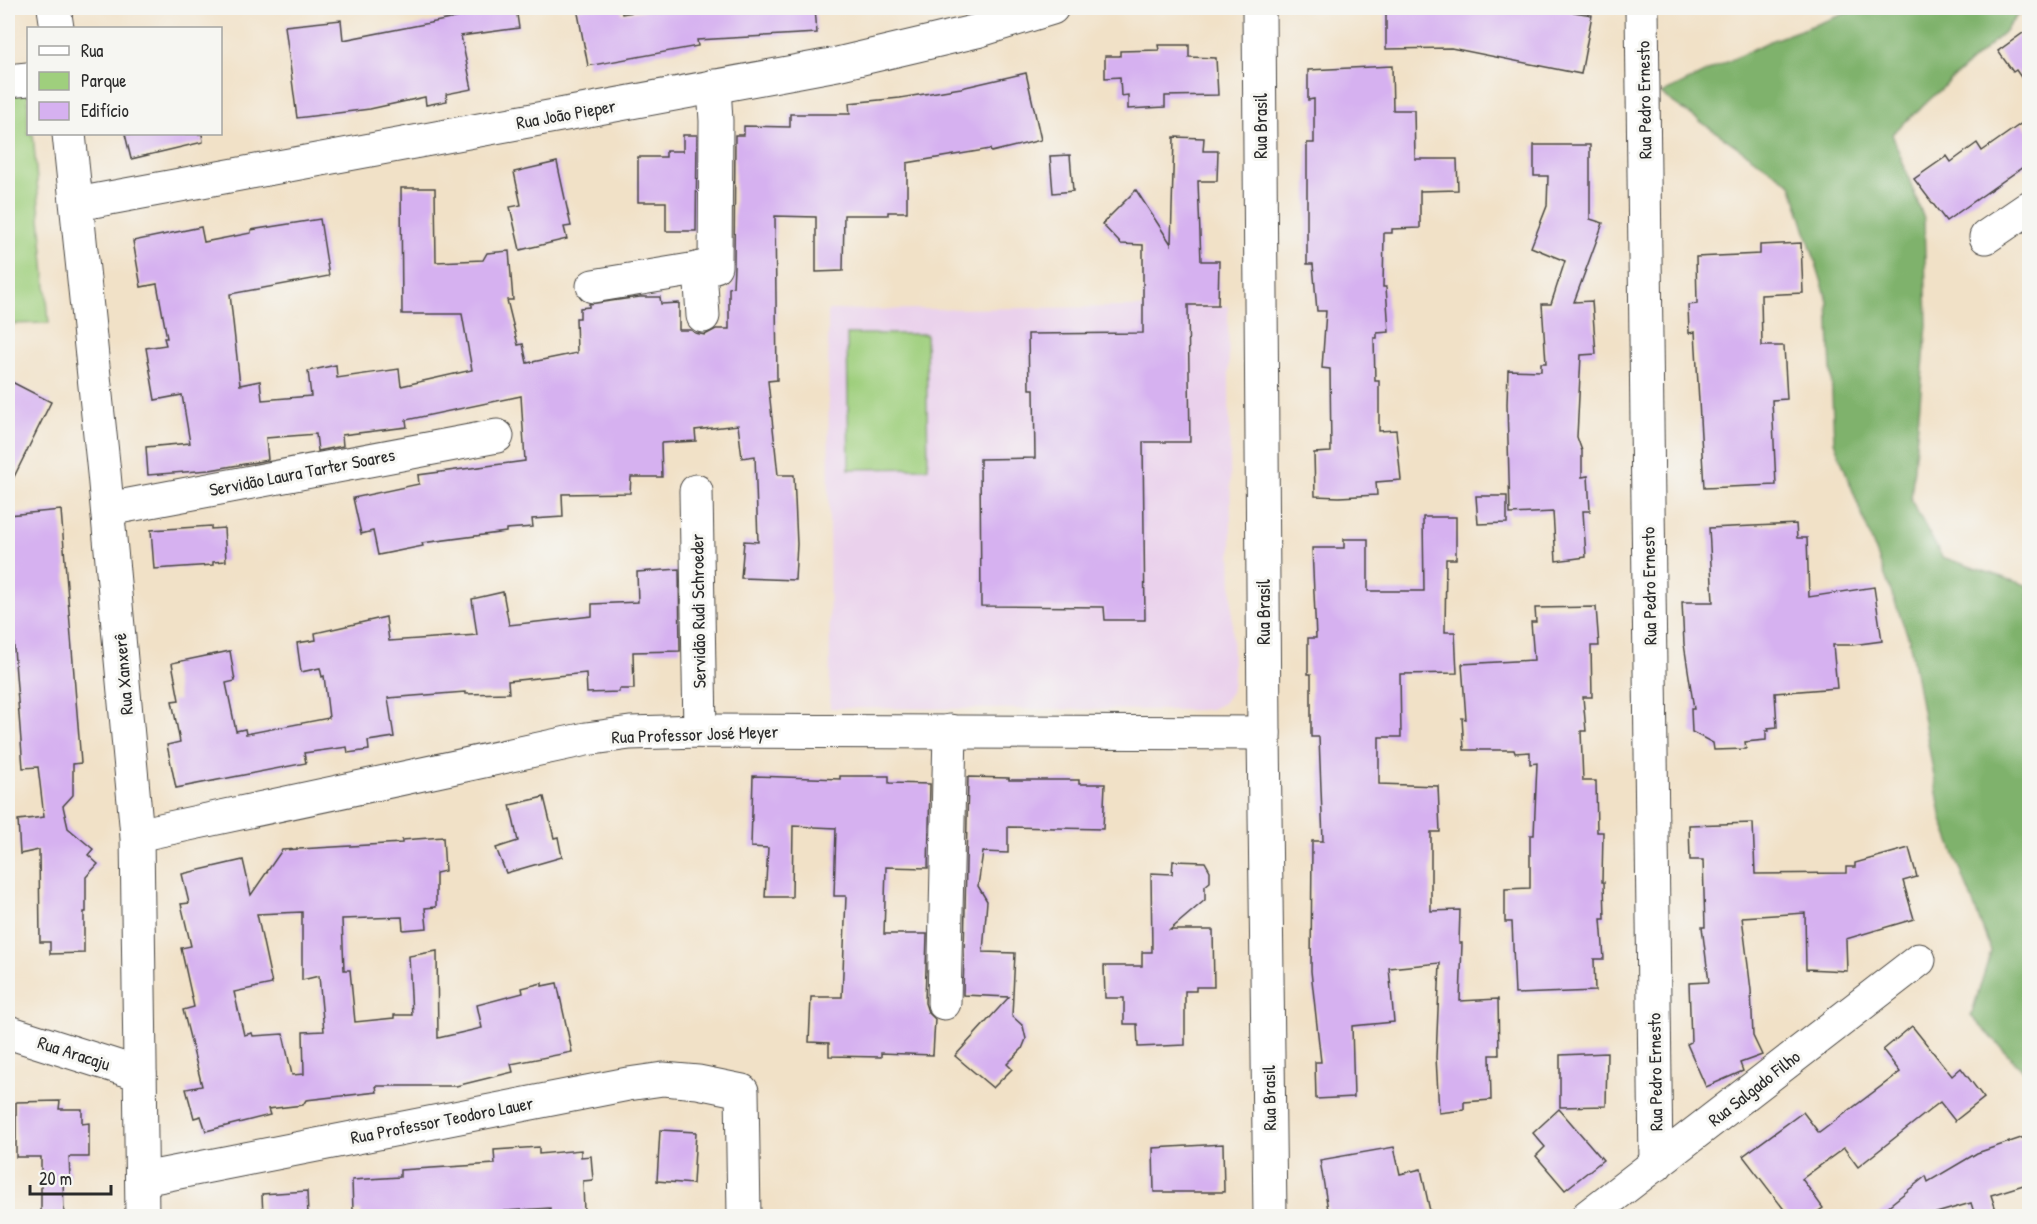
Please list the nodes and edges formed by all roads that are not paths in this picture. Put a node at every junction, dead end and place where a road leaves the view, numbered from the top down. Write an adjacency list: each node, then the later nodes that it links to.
1 (54, 8): 5 (street)
2 (1052, 8): 8 (street, Rua João Pieper)
3 (1259, 8): 21 (street, Rua Brasil)
4 (1642, 8): 27 (street, Rua Pedro Ernesto)
5 (57, 27)
6 (27, 78): 7 (street)
7 (8, 81)
8 (714, 86): 10 (street, Rua João Pieper); 13 (street)
9 (69, 135): 10 (street, Rua Xanxerê)
10 (77, 204): 18 (street, Rua Xanxerê)
11 (2030, 207): 12 (street)
12 (1986, 237)
13 (700, 268): 14 (street); 15 (street)
14 (593, 286)
15 (703, 316)
16 (496, 436): 18 (street, Servidão Laura Tarter Soares)
17 (696, 491): 19 (street, Servidão Rudi Schroeder)
18 (108, 509): 22 (street, Rua Xanxerê)
19 (700, 730): 20 (street, Rua Professor José Meyer); 22 (street, Rua Professor José Meyer)
20 (950, 731): 21 (street, Rua Professor José Meyer); 24 (street)
21 (1264, 733): 31 (street, Rua Brasil)
22 (137, 835): 26 (street, Rua Xanxerê)
23 (1919, 960): 27 (street, Rua Salgado Filho)
24 (944, 1003)
25 (8, 1032): 26 (street, Rua Aracaju)
26 (140, 1074): 28 (street, Rua Xanxerê)
27 (1656, 1165): 32 (street, Rua Salgado Filho)
28 (143, 1179): 29 (street, Rua Xanxerê); 30 (street, Rua Professor Teodoro Lauer)
29 (142, 1216)
30 (744, 1216)
31 (1270, 1216)
32 (1588, 1216)

